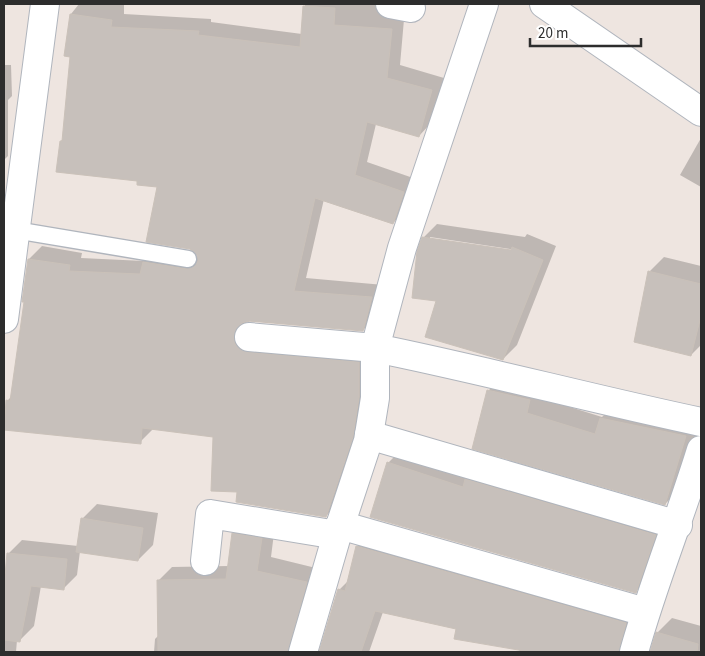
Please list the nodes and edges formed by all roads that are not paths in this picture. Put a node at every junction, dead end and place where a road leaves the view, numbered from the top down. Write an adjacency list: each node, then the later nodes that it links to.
1 (45, 4): 5 (street)
2 (484, 4): 9 (street)
3 (544, 4): 4 (street)
4 (701, 112)
5 (12, 221): 6 (lane); 7 (street)
6 (188, 259)
7 (4, 319)
8 (249, 337): 9 (street)
9 (375, 348): 10 (street); 11 (street)
10 (701, 422)
11 (368, 435): 13 (street); 14 (street)
12 (701, 450): 13 (street)
13 (678, 525): 16 (street)
14 (338, 530): 15 (street); 16 (street); 17 (street)
15 (205, 561)
16 (645, 612): 18 (street)
17 (303, 652)
18 (634, 652)

